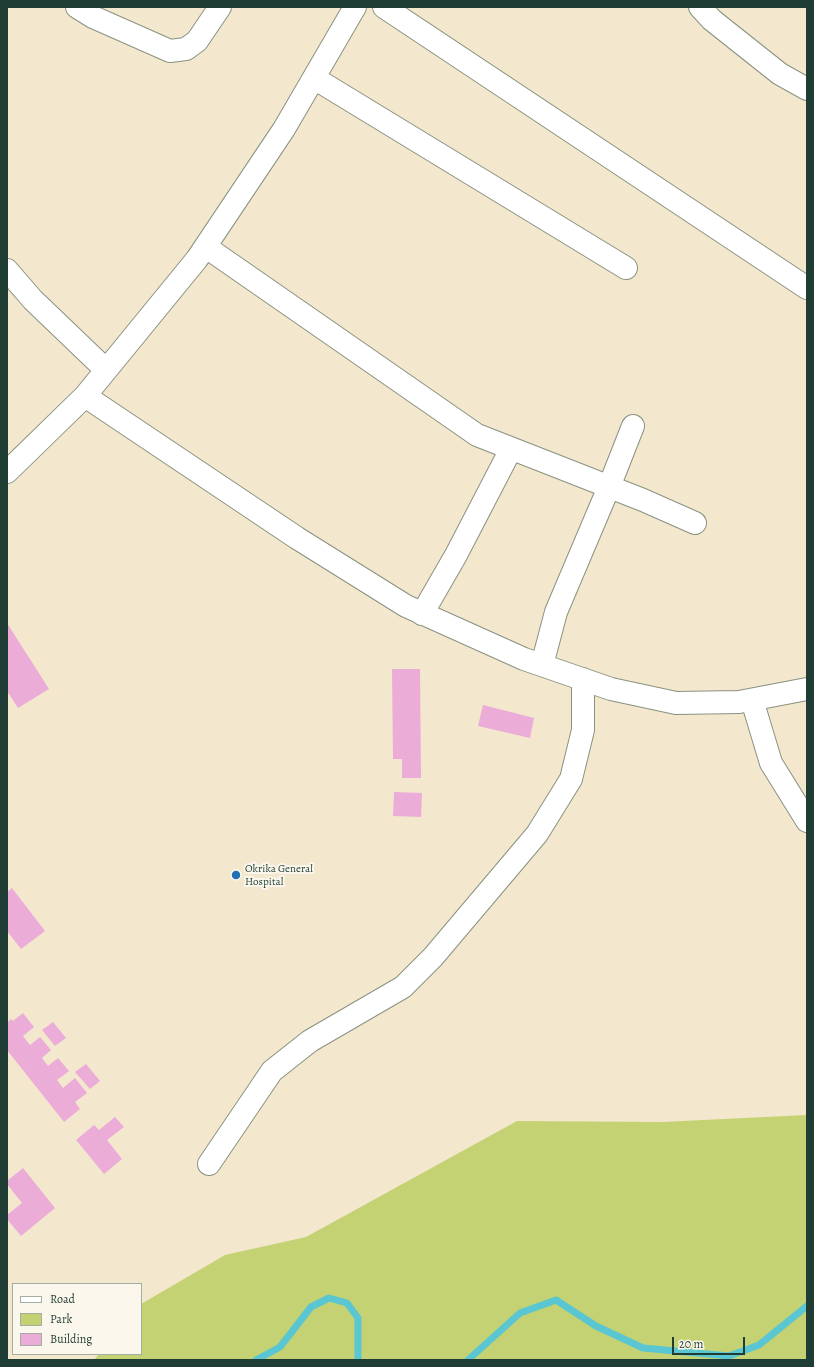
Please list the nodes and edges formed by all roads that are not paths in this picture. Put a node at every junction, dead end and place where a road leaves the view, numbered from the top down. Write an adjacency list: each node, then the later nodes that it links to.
1 (77, 7): 2 (street)
2 (220, 7)
3 (355, 7): 6 (street)
4 (384, 7): 11 (street)
5 (700, 7): 7 (street)
6 (314, 78): 8 (street); 9 (street)
7 (807, 89)
8 (206, 247): 12 (street); 15 (street)
9 (626, 268)
10 (7, 270): 12 (street)
11 (807, 288)
12 (105, 369): 13 (street)
13 (85, 396): 16 (street); 19 (street)
14 (632, 426): 17 (street)
15 (511, 449): 17 (street); 19 (street)
16 (7, 472)
17 (610, 487): 18 (street); 20 (street)
18 (695, 523)
19 (422, 614): 20 (street)
20 (542, 665): 21 (street)
21 (583, 680): 23 (street); 25 (street)
22 (807, 689): 23 (street)
23 (752, 700): 24 (street)
24 (807, 821)
25 (209, 1164)

